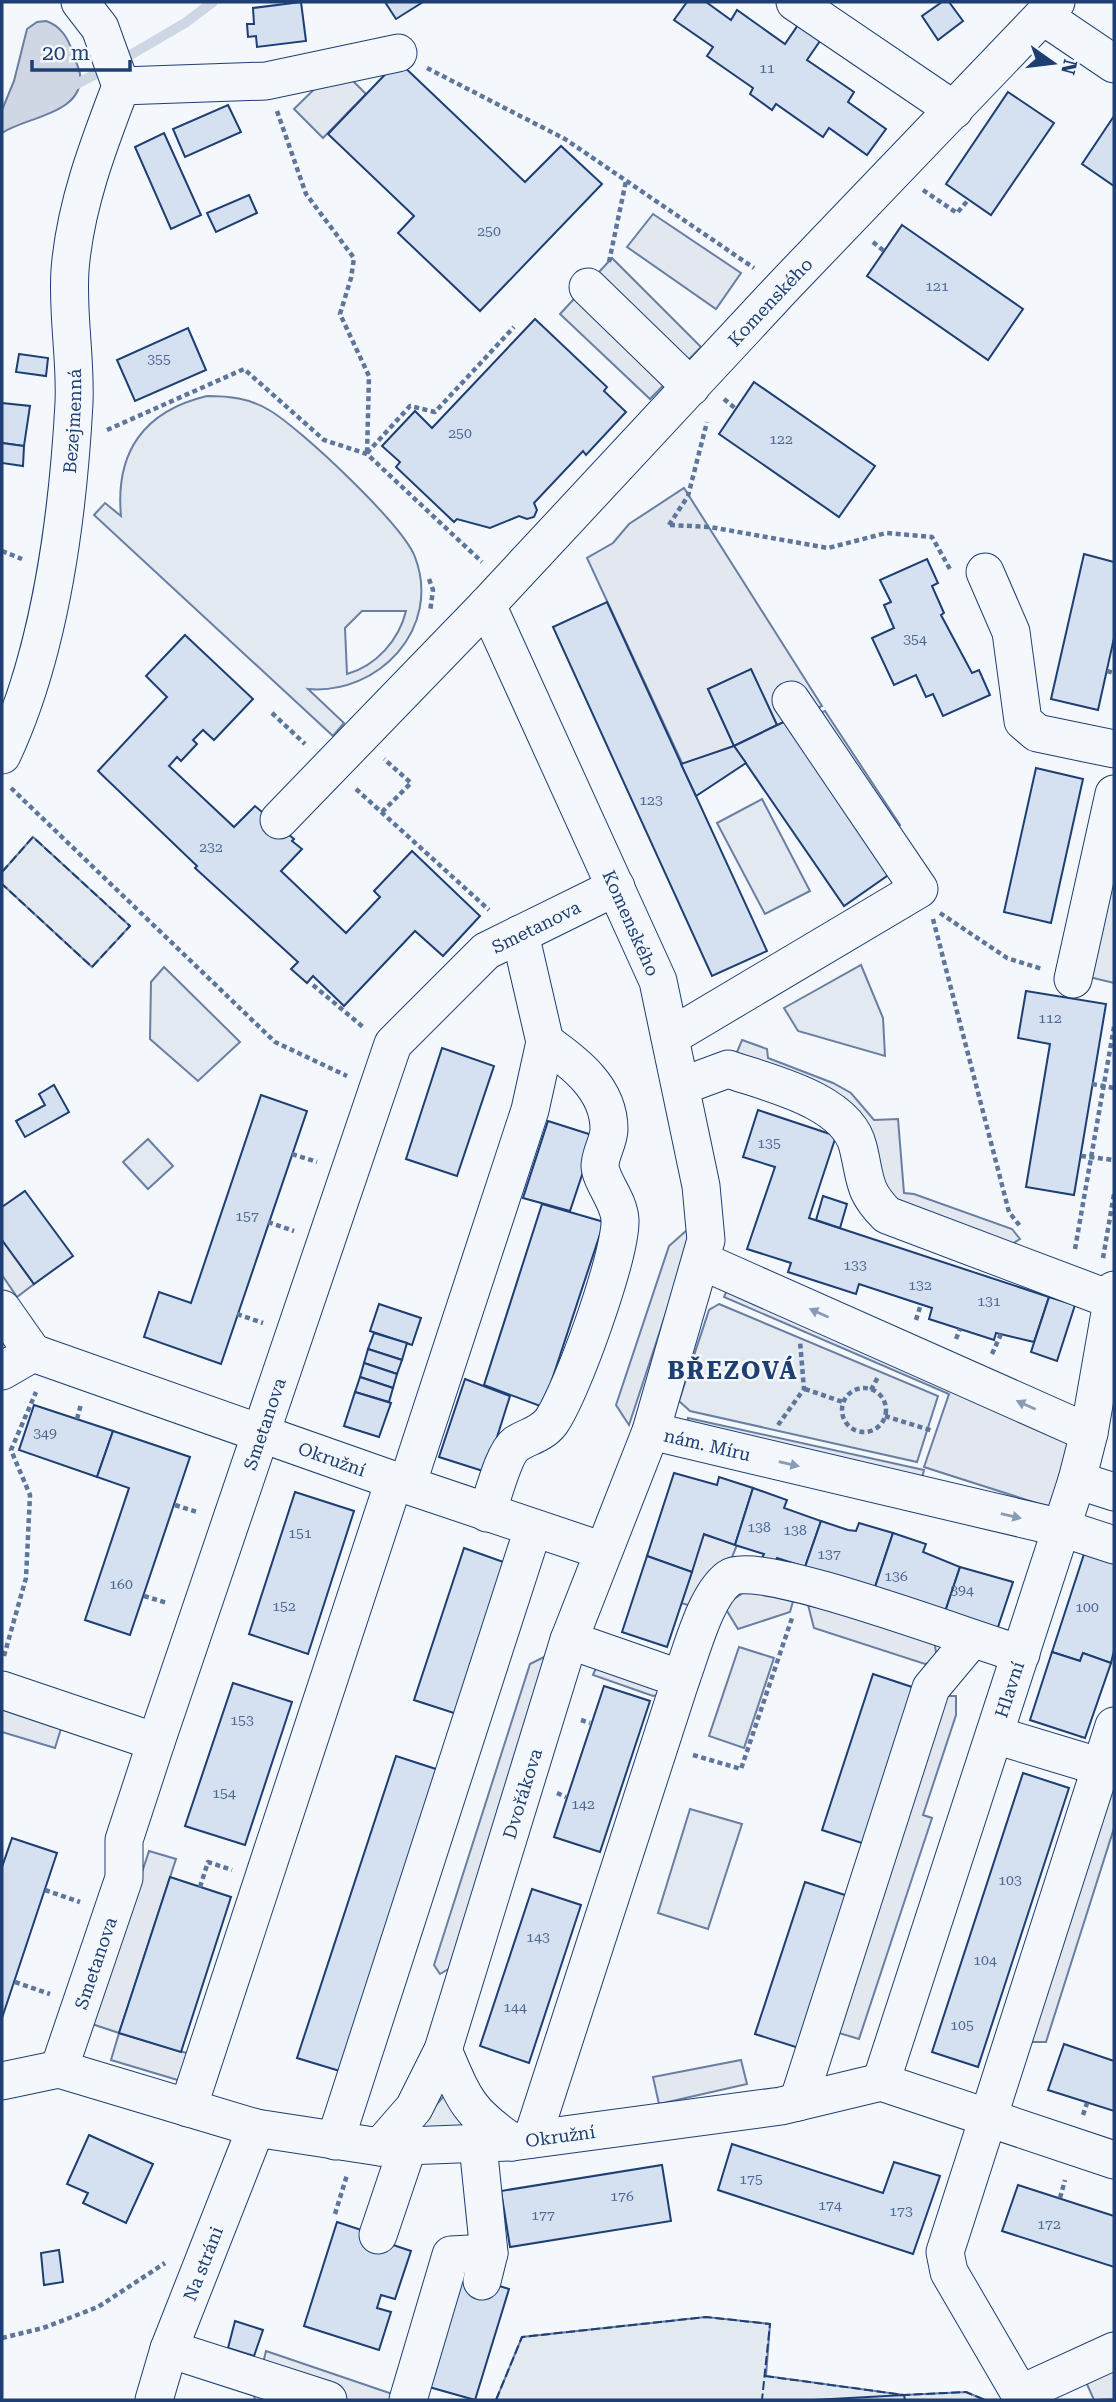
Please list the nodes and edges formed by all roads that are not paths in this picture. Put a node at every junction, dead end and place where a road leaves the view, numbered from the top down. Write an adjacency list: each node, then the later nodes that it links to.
1 (80, 2): 6 (street)
2 (795, 2): 7 (street)
3 (1049, 9): 5 (street); 7 (street, Komenského)
4 (398, 53): 6 (street)
5 (1114, 64)
6 (121, 86): 14 (street, Bezejmenná)
7 (954, 110): 9 (street, Komenského)
8 (587, 287): 9 (street)
9 (691, 387): 11 (street, Komenského)
10 (985, 572): 13 (street)
11 (496, 595): 16 (street, Komenského); 17 (street, Komenského)
12 (791, 700): 20 (street)
13 (1114, 749)
14 (2, 755)
15 (1114, 794): 19 (street)
16 (279, 820)
17 (616, 887): 18 (street, Smetanova); 20 (street, Komenského)
18 (506, 924): 21 (street); 29 (street, Smetanova)
19 (1073, 979)
20 (670, 1037): 22 (street, Komenského)
21 (545, 1042): 31 (street); 33 (street)
22 (681, 1086): 23 (street, Komenského); 24 (street)
23 (702, 1261): 27 (street, nám. Míru); 28 (street, one-way to 23)
24 (1098, 1292): 28 (street, Hlavní)
25 (2, 1309): 26 (street)
26 (24, 1370): 29 (street, Okružní)
27 (651, 1431): 34 (street, nám. Míru, one-way to 34); 37 (street, Dvořákova)
28 (1089, 1433): 30 (street, Hlavní)
29 (262, 1435): 31 (street, Okružní); 45 (street, Smetanova)
30 (1077, 1480): 32 (street); 34 (street, Hlavní)
31 (400, 1483): 33 (street, Okružní); 52 (street)
32 (1114, 1492)
33 (487, 1513): 35 (street, Okružní)
34 (1062, 1528): 36 (street, nám. Míru); 40 (street, Hlavní)
35 (533, 1529): 37 (street, Okružní); 55 (street)
36 (1114, 1545)
37 (604, 1550): 38 (street, Dvořákova)
38 (569, 1640): 42 (street); 47 (street, Dvořákova)
39 (971, 1640): 40 (street); 42 (street); 51 (street)
40 (1021, 1654): 44 (street, Hlavní)
41 (5, 1674): 45 (street)
42 (681, 1679): 56 (street)
43 (1114, 1726): 46 (street)
44 (995, 1735): 46 (street); 50 (street, Hlavní)
45 (156, 1742): 48 (street, Smetanova)
46 (1101, 1767): 53 (street)
47 (443, 2050): 56 (street); 57 (street, Dvořákova)
48 (59, 2069): 49 (street, Okružní); 52 (street, Okružní)
49 (2, 2081)
50 (881, 2082): 51 (street, Okružní); 53 (street)
51 (797, 2102): 56 (street, Okružní)
52 (188, 2108): 54 (street, Okružní)
53 (986, 2116): 58 (street); 62 (street)
54 (256, 2128): 55 (street, Okružní); 60 (street, Na stráni)
55 (335, 2141): 57 (street, Okružní)
56 (508, 2142): 57 (street, Okružní); 65 (street)
57 (394, 2146): 59 (street)
58 (1114, 2160)
59 (378, 2235)
60 (169, 2349): 63 (street, Na stráni); 64 (street)
61 (1114, 2351): 62 (street)
62 (1021, 2397)
63 (154, 2400)
64 (328, 2400)
65 (408, 2400)

